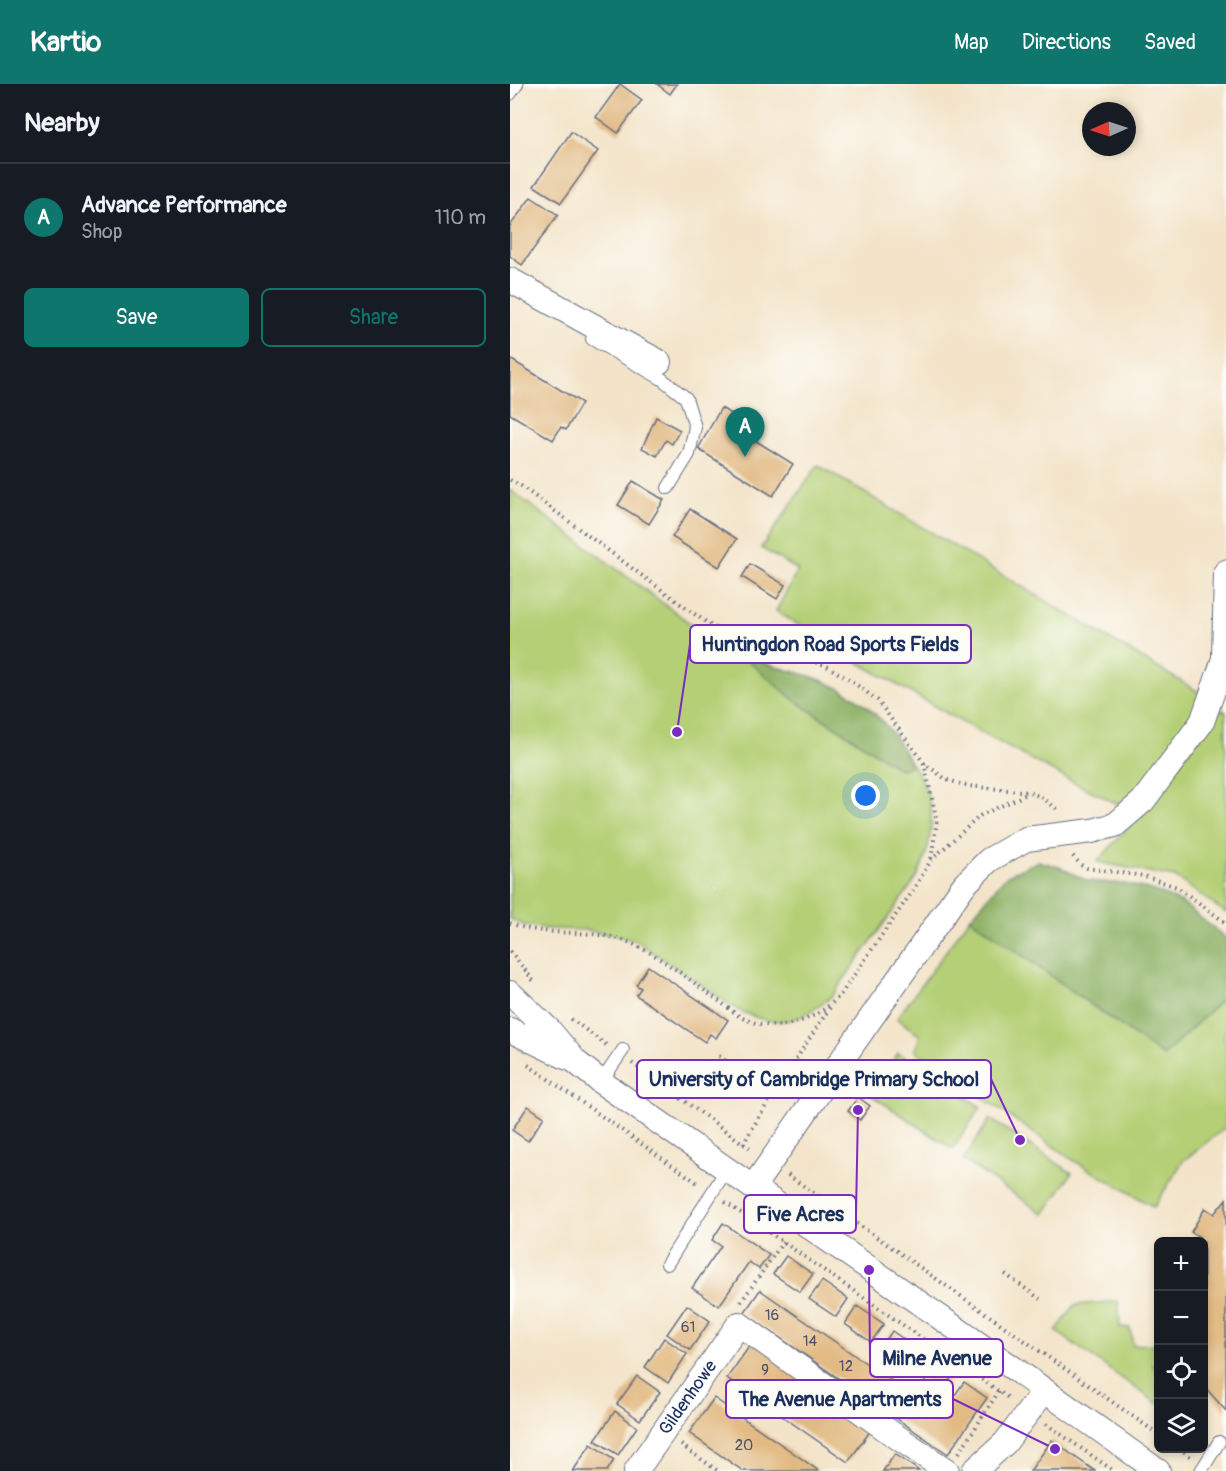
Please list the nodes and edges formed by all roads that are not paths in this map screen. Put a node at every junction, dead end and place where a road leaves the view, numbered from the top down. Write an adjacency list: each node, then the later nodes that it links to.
1 (517, 84): 2 (lane)
2 (510, 94)
3 (510, 280): 5 (street)
4 (510, 293): 6 (lane)
5 (659, 362)
6 (668, 488)
7 (1226, 572): 8 (street)
8 (1226, 601): 15 (street)
9 (510, 993): 12 (street)
10 (510, 1030): 12 (street)
11 (623, 1050): 13 (lane)
12 (576, 1062): 13 (street)
13 (601, 1082): 14 (street)
14 (727, 1169): 15 (street); 16 (lane)
15 (753, 1187): 17 (street)
16 (667, 1264)
17 (1044, 1391): 21 (street); 22 (street)
18 (1219, 1442): 23 (lane)
19 (636, 1471): 20 (street, Gildenhowe)
20 (947, 1471)
21 (974, 1471)
22 (1158, 1471)
23 (1201, 1471)

